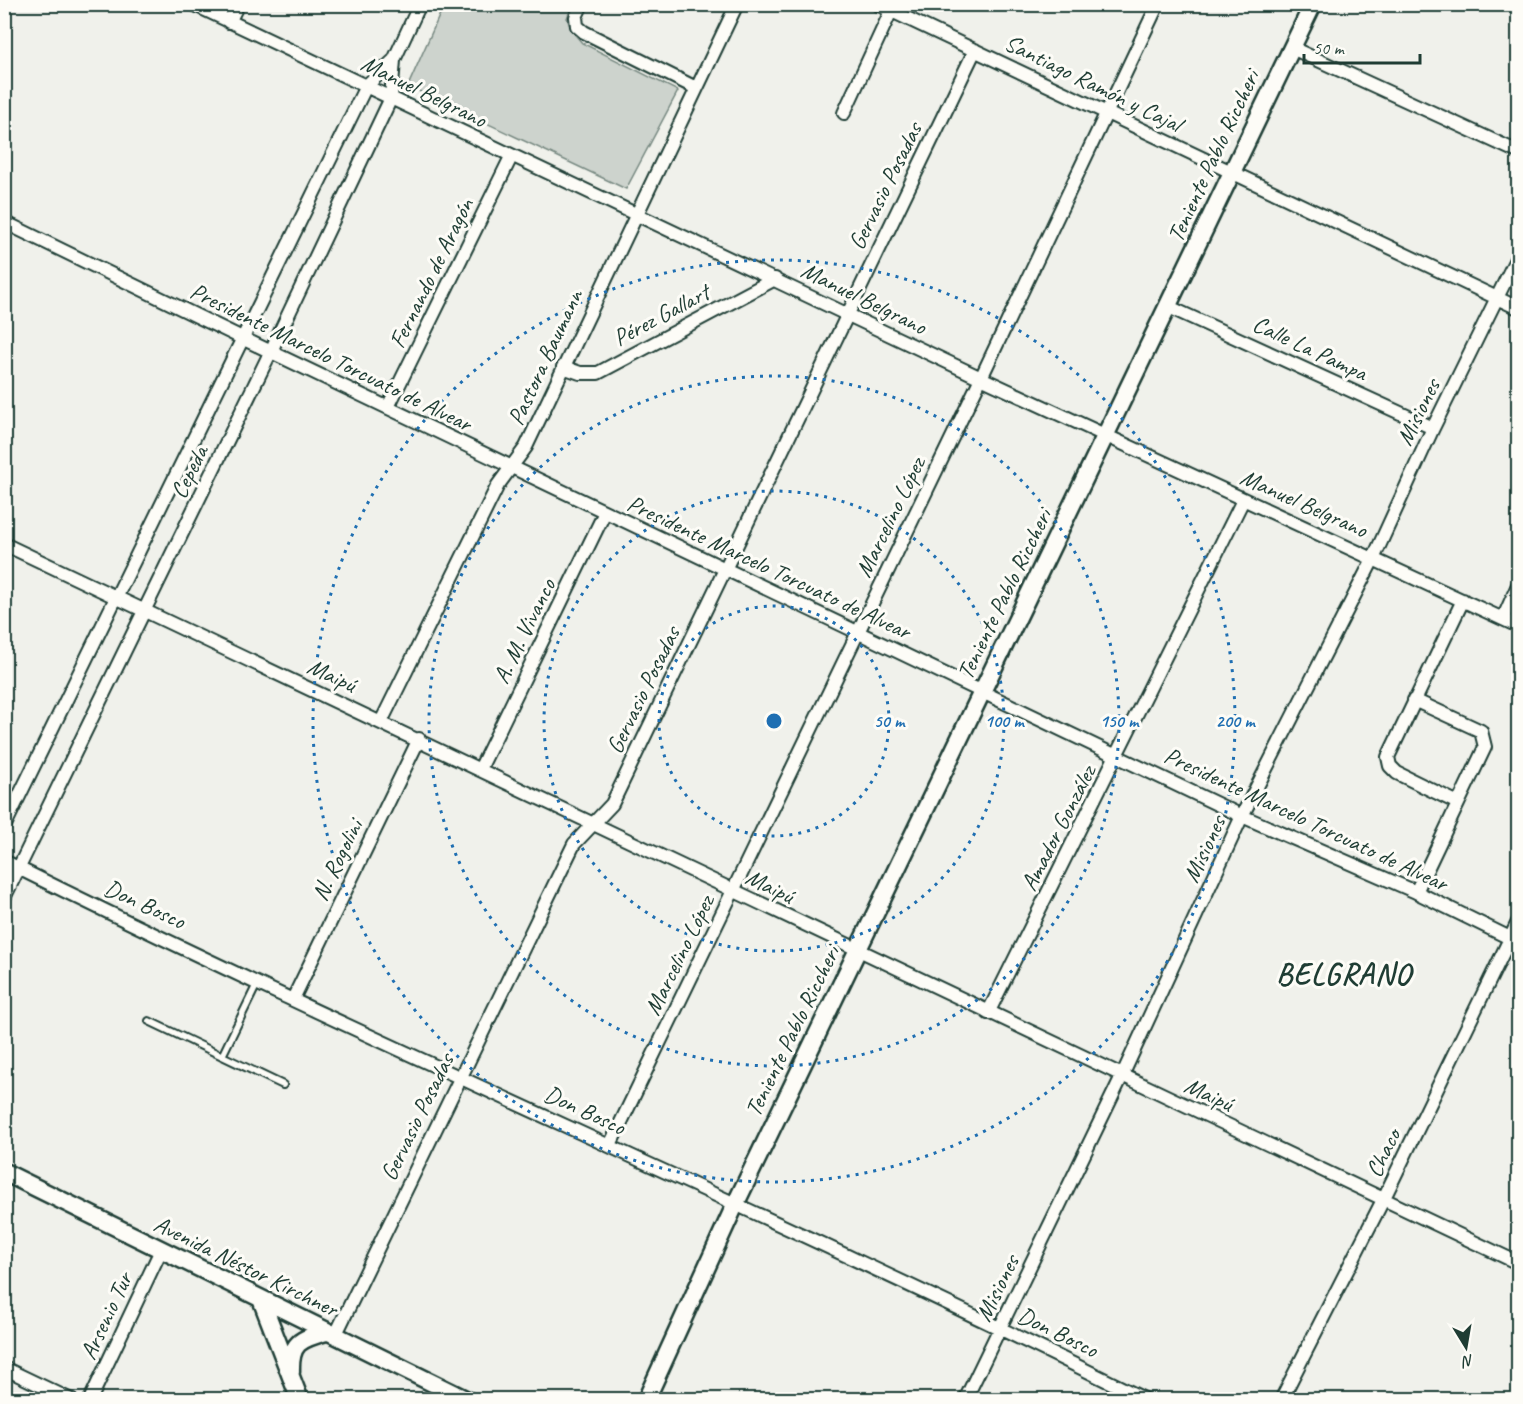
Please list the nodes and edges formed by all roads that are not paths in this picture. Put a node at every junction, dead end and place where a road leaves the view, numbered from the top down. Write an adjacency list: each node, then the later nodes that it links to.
1 (193, 4): 10 (street, Manuel Belgrano)
2 (238, 4): 10 (street)
3 (420, 4): 13 (street, Cepeda)
4 (582, 4): 15 (street)
5 (737, 4): 15 (street, Pastora Baumann)
6 (878, 4): 9 (street, Santiago Ramón y Cajal)
7 (1158, 4): 18 (street, Marcelino López)
8 (1313, 4): 11 (street, Teniente Pablo Riccheri)
9 (891, 11): 12 (street, Santiago Ramón y Cajal); 17 (street)
10 (230, 22): 14 (street, Manuel Belgrano)
11 (1292, 48): 19 (street); 21 (street, Teniente Pablo Riccheri)
12 (975, 50): 18 (street, Santiago Ramón y Cajal); 29 (street, Gervasio Posadas)
13 (394, 60): 14 (street, Cepeda); 16 (street, Cepeda)
14 (366, 86): 16 (street, Manuel Belgrano); 30 (street, Cepeda)
15 (696, 88): 22 (street, Pastora Baumann)
16 (391, 98): 20 (street, Manuel Belgrano); 31 (street, Cepeda)
17 (844, 113)
18 (1108, 114): 21 (street, Santiago Ramón y Cajal); 33 (street, Marcelino López)
19 (1518, 152)
20 (511, 157): 22 (street, Manuel Belgrano); 34 (street, Fernando de Aragón)
21 (1231, 172): 26 (street, Santiago Ramón y Cajal); 27 (street, Teniente Pablo Riccheri)
22 (635, 215): 25 (street, Manuel Belgrano); 32 (street, Pastora Baumann)
23 (4, 222): 30 (street, Presidente Marcelo Torcuato de Alvear)
24 (1518, 255): 26 (street, Misiones)
25 (775, 279): 29 (street, Manuel Belgrano); 32 (street, Pérez Gallart)
26 (1498, 298): 28 (street, Santiago Ramón y Cajal); 35 (street, Misiones)
27 (1169, 307): 35 (street, Calle La Pampa); 36 (street, Teniente Pablo Riccheri)
28 (1518, 308)
29 (846, 313): 33 (street, Manuel Belgrano); 42 (street, Gervasio Posadas)
30 (244, 339): 31 (street, Presidente Marcelo Torcuato de Alvear); 44 (street, Cepeda)
31 (271, 351): 34 (street, Presidente Marcelo Torcuato de Alvear); 46 (street, Cepeda)
32 (563, 367): 37 (street, Pastora Baumann)
33 (981, 378): 36 (street, Manuel Belgrano); 49 (street, Marcelino López)
34 (388, 407): 37 (street, Presidente Marcelo Torcuato de Alvear)
35 (1433, 428): 41 (street, Misiones)
36 (1107, 436): 38 (street, Manuel Belgrano); 50 (street, Teniente Pablo Riccheri)
37 (512, 467): 39 (street, Presidente Marcelo Torcuato de Alvear); 52 (street, Pastora Baumann)
38 (1243, 500): 41 (street, Manuel Belgrano); 54 (street, Amador González)
39 (605, 512): 42 (street, Presidente Marcelo Torcuato de Alvear); 55 (street, A. M. Vivanco)
40 (4, 544): 44 (street, Maipú)
41 (1374, 557): 45 (street, Manuel Belgrano); 57 (street, Misiones)
42 (724, 569): 49 (street, Presidente Marcelo Torcuato de Alvear); 58 (street, Gervasio Posadas)
43 (1518, 585): 47 (street)
44 (116, 597): 46 (street, Maipú); 59 (street, Cepeda)
45 (1463, 600): 47 (street, Manuel Belgrano); 51 (street)
46 (145, 610): 52 (street, Maipú); 61 (street, Cepeda)
47 (1503, 619): 48 (street, Manuel Belgrano)
48 (1518, 626)
49 (857, 632): 50 (street, Presidente Marcelo Torcuato de Alvear); 62 (street, Marcelino López)
50 (984, 692): 54 (street, Presidente Marcelo Torcuato de Alvear); 67 (street, Teniente Pablo Riccheri)
51 (1414, 700): 56 (street); 56 (street)
52 (381, 722): 53 (street, Maipú)
53 (419, 739): 55 (street, Maipú); 69 (street, N. Rogolini)
54 (1118, 755): 57 (street, Presidente Marcelo Torcuato de Alvear); 70 (street, Amador González)
55 (480, 769): 58 (street, Maipú)
56 (1458, 803): 63 (street)
57 (1242, 816): 63 (street, Presidente Marcelo Torcuato de Alvear); 74 (street, Misiones)
58 (593, 824): 62 (street, Maipú); 73 (street, Gervasio Posadas)
59 (4, 827)
60 (4, 861): 61 (street, Don Bosco)
61 (19, 868): 64 (street, Cepeda); 68 (street, Don Bosco)
62 (734, 891): 67 (street, Maipú); 76 (street, Marcelino López)
63 (1416, 892): 66 (street, Presidente Marcelo Torcuato de Alvear)
64 (4, 898)
65 (1518, 922): 66 (street, Chaco)
66 (1515, 940): 78 (street, Chaco)
67 (858, 951): 70 (street, Maipú); 79 (street, Teniente Pablo Riccheri)
68 (258, 982): 69 (street, Don Bosco); 72 (lane)
69 (293, 999): 73 (street, Don Bosco)
70 (988, 1013): 74 (street, Maipú)
71 (149, 1021): 72 (lane)
72 (222, 1056): 75 (lane)
73 (461, 1076): 76 (street, Don Bosco); 84 (street, Gervasio Posadas)
74 (1122, 1076): 78 (street, Maipú); 83 (street, Misiones)
75 (283, 1085)
76 (610, 1145): 79 (street, Don Bosco)
77 (4, 1172): 80 (street, Avenida Néstor Kirchner)
78 (1384, 1198): 81 (street, Maipú); 94 (street, Chaco)
79 (735, 1205): 83 (street, Don Bosco); 91 (street, Teniente Pablo Riccheri)
80 (160, 1250): 82 (street, Avenida Néstor Kirchner); 88 (street, Arsenio Tur)
81 (1518, 1263)
82 (261, 1299): 84 (street, Avenida Néstor Kirchner); 86 (street)
83 (1002, 1327): 92 (street, Misiones); 93 (street, Don Bosco)
84 (330, 1334): 86 (street); 90 (street, Avenida Néstor Kirchner)
85 (4, 1368): 87 (street)
86 (291, 1376): 89 (street)
87 (71, 1400)
88 (90, 1400)
89 (300, 1400)
90 (468, 1400)
91 (646, 1400)
92 (965, 1400)
93 (1146, 1400)
94 (1281, 1400)

